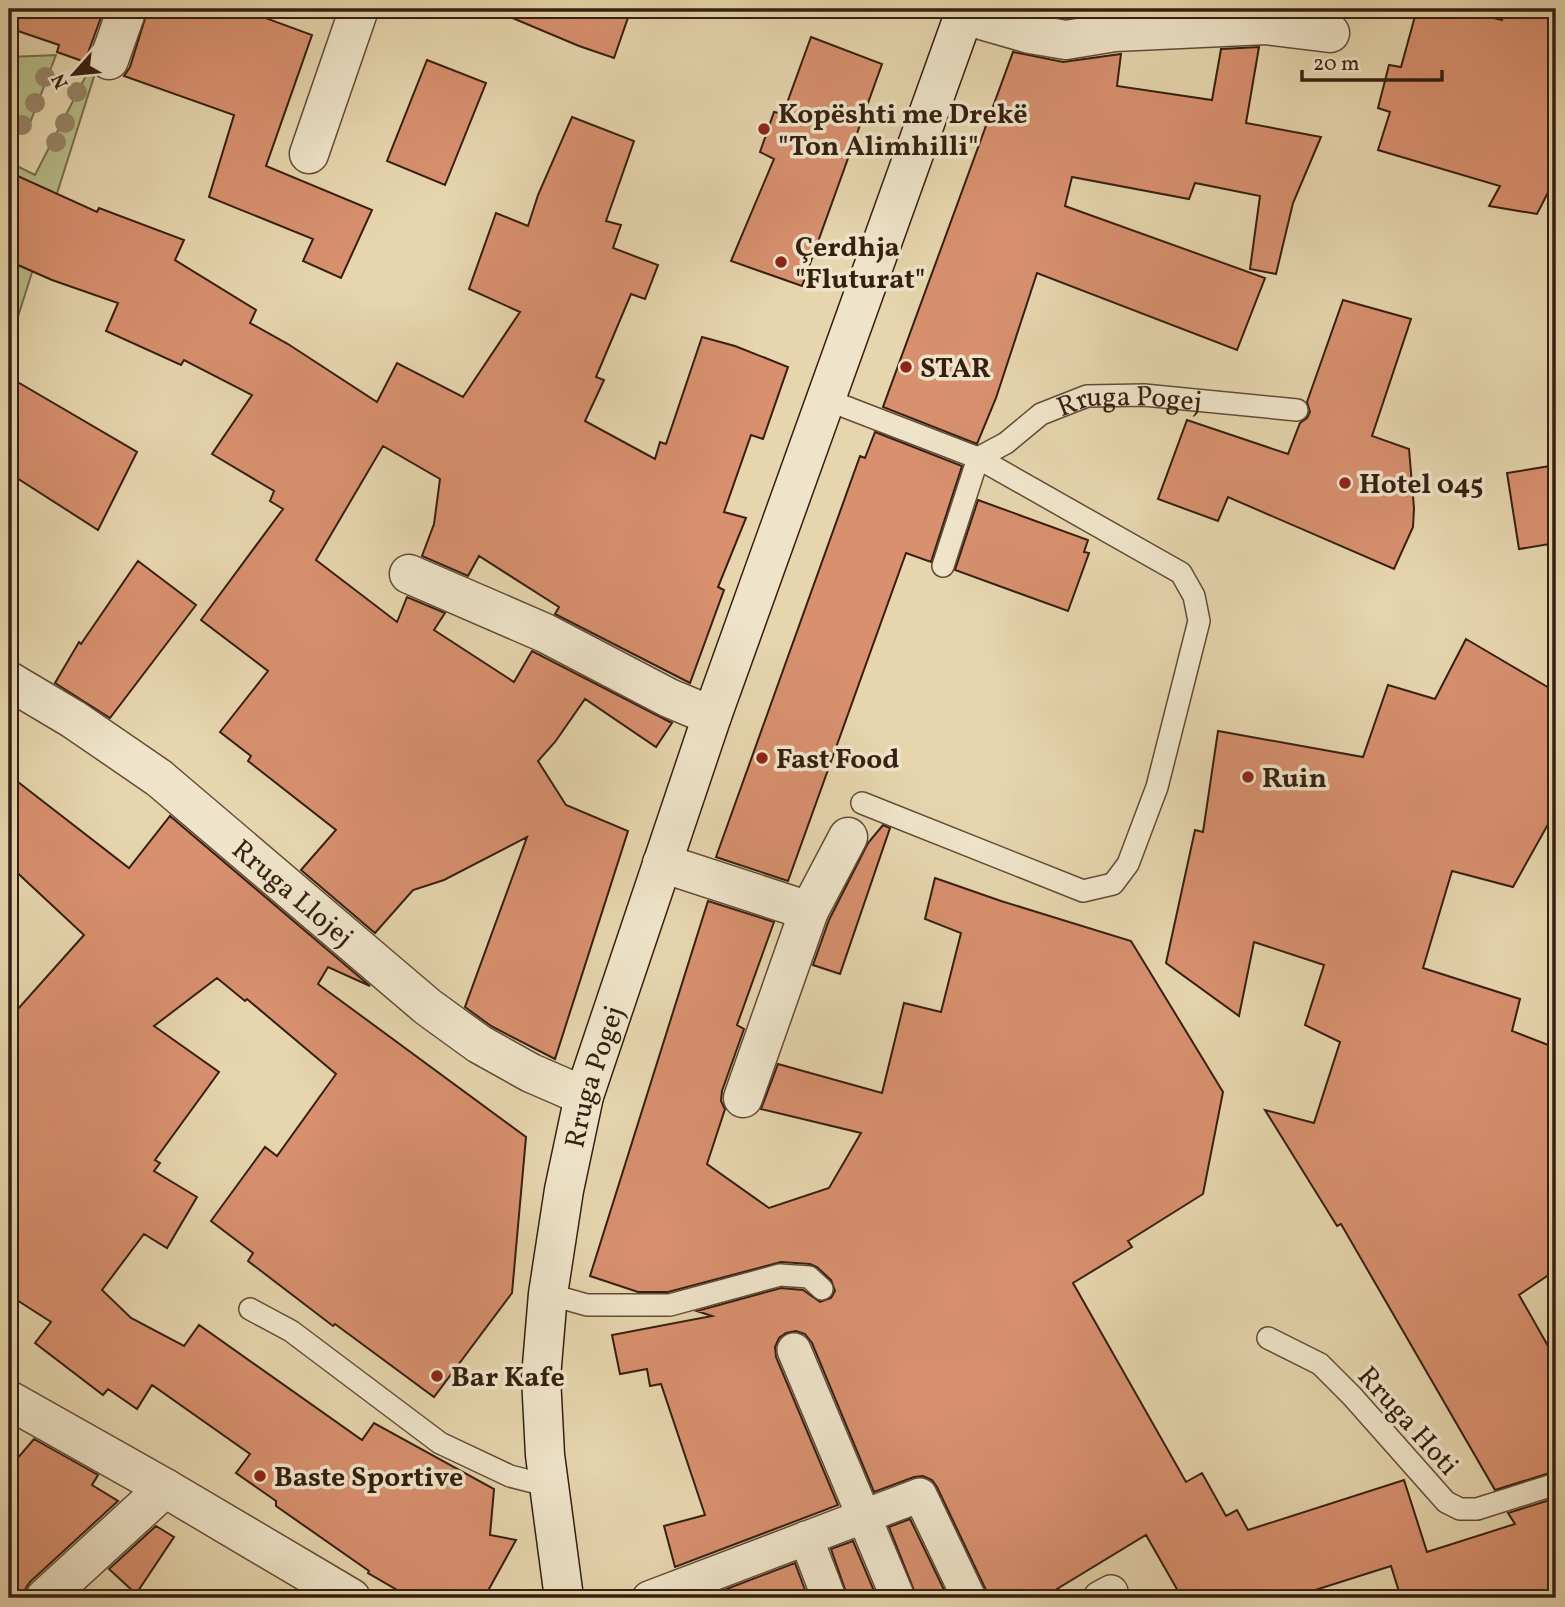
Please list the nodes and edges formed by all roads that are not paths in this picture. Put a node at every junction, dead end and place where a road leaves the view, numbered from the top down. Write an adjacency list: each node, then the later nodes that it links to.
1 (127, 9): 5 (street)
2 (359, 9): 6 (street)
3 (965, 12): 4 (street, Rruga Pogej); 7 (street, Rruga Pogej)
4 (1330, 33)
5 (109, 60)
6 (309, 154)
7 (825, 399): 9 (lane); 13 (street, Rruga Pogej)
8 (1297, 410): 9 (lane, Rruga Pogej)
9 (978, 458): 10 (lane); 14 (lane)
10 (943, 566)
11 (408, 574): 13 (street)
12 (9, 681): 17 (street, Rruga Llojej)
13 (712, 716): 15 (street, Rruga Pogej)
14 (855, 820): 16 (street)
15 (662, 863): 16 (street); 17 (street, Rruga Pogej)
16 (810, 911): 18 (street)
17 (584, 1096): 20 (street, Rruga Pogej)
18 (743, 1098)
19 (822, 1289): 20 (lane)
20 (548, 1294): 26 (street, Rruga Pogej)
21 (250, 1309): 26 (lane)
22 (1268, 1338): 25 (lane, Rruga Hoti)
23 (794, 1350): 28 (street)
24 (9, 1400): 27 (street)
25 (1556, 1484)
26 (549, 1486): 32 (street, Rruga Pogej)
27 (165, 1489): 30 (street); 31 (street)
28 (863, 1516): 29 (street); 35 (street); 36 (street)
29 (806, 1538): 33 (street); 34 (street)
30 (45, 1598)
31 (351, 1598)
32 (564, 1598)
33 (649, 1598)
34 (829, 1598)
35 (898, 1598)
36 (969, 1598)

